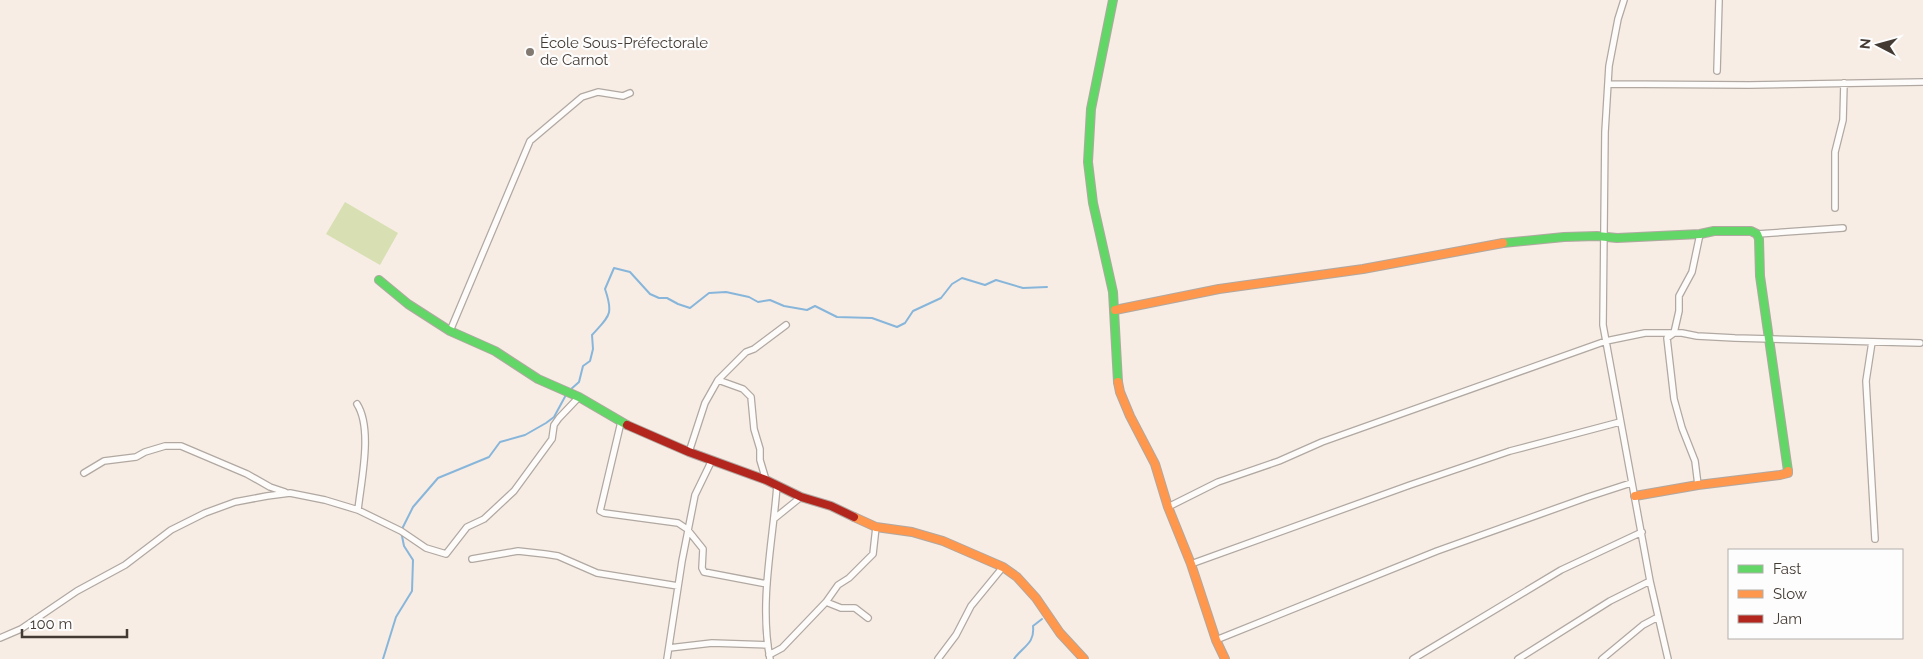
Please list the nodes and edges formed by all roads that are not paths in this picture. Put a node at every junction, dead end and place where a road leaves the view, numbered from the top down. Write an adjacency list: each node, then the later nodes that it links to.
1 (1113, 0): 15 (street)
2 (1624, 0): 7 (street)
3 (1719, 0): 4 (street)
4 (1717, 71)
5 (1923, 82): 6 (street)
6 (1844, 83): 7 (street); 9 (street)
7 (1608, 84): 13 (street)
8 (630, 93): 17 (street)
9 (1835, 208)
10 (1843, 228): 12 (street)
11 (1700, 234): 12 (street); 13 (street); 18 (street)
12 (1757, 234): 19 (street)
13 (1603, 235): 15 (street); 20 (street)
14 (379, 280): 17 (street)
15 (1115, 310): 38 (street)
16 (786, 325): 23 (street)
17 (450, 332): 24 (street)
18 (1674, 333): 19 (street); 20 (street); 34 (street)
19 (1770, 339): 21 (street); 34 (street)
20 (1606, 341): 27 (street); 38 (street)
21 (1872, 342): 22 (street); 44 (street)
22 (1920, 343)
23 (718, 380): 28 (street); 31 (street)
24 (579, 397): 26 (street); 39 (street)
25 (357, 404): 39 (street)
26 (621, 422): 28 (street); 42 (street)
27 (1620, 422): 32 (street); 46 (street)
28 (689, 452): 29 (street)
29 (712, 460): 31 (street); 42 (street)
30 (84, 473): 35 (street)
31 (766, 480): 33 (street)
32 (1631, 483): 36 (street); 55 (street)
33 (777, 484): 37 (street); 40 (street)
34 (1698, 485): 36 (street)
35 (290, 493): 39 (street); 54 (street)
36 (1635, 496): 43 (street)
37 (801, 497): 40 (street); 41 (street)
38 (1168, 507): 46 (street)
39 (358, 510)
40 (775, 518): 49 (street)
41 (876, 527): 47 (street); 51 (street)
42 (687, 529): 49 (street); 50 (street)
43 (1642, 532): 48 (street); 63 (street)
44 (1875, 538)
45 (472, 559): 50 (street)
46 (1190, 564): 55 (street)
47 (1003, 567): 60 (street); 61 (street)
48 (1650, 581): 52 (street); 64 (street)
49 (767, 584): 56 (street)
50 (678, 586): 57 (street)
51 (826, 602): 53 (street); 58 (street)
52 (1658, 617): 65 (street); 66 (street)
53 (868, 618)
54 (0, 638)
55 (1216, 640): 62 (street)
56 (768, 645): 57 (street); 58 (street)
57 (669, 648): 59 (street)
58 (770, 657)
59 (667, 659)
60 (938, 659)
61 (1084, 659)
62 (1225, 659)
63 (1413, 659)
64 (1518, 659)
65 (1602, 659)
66 (1668, 659)

